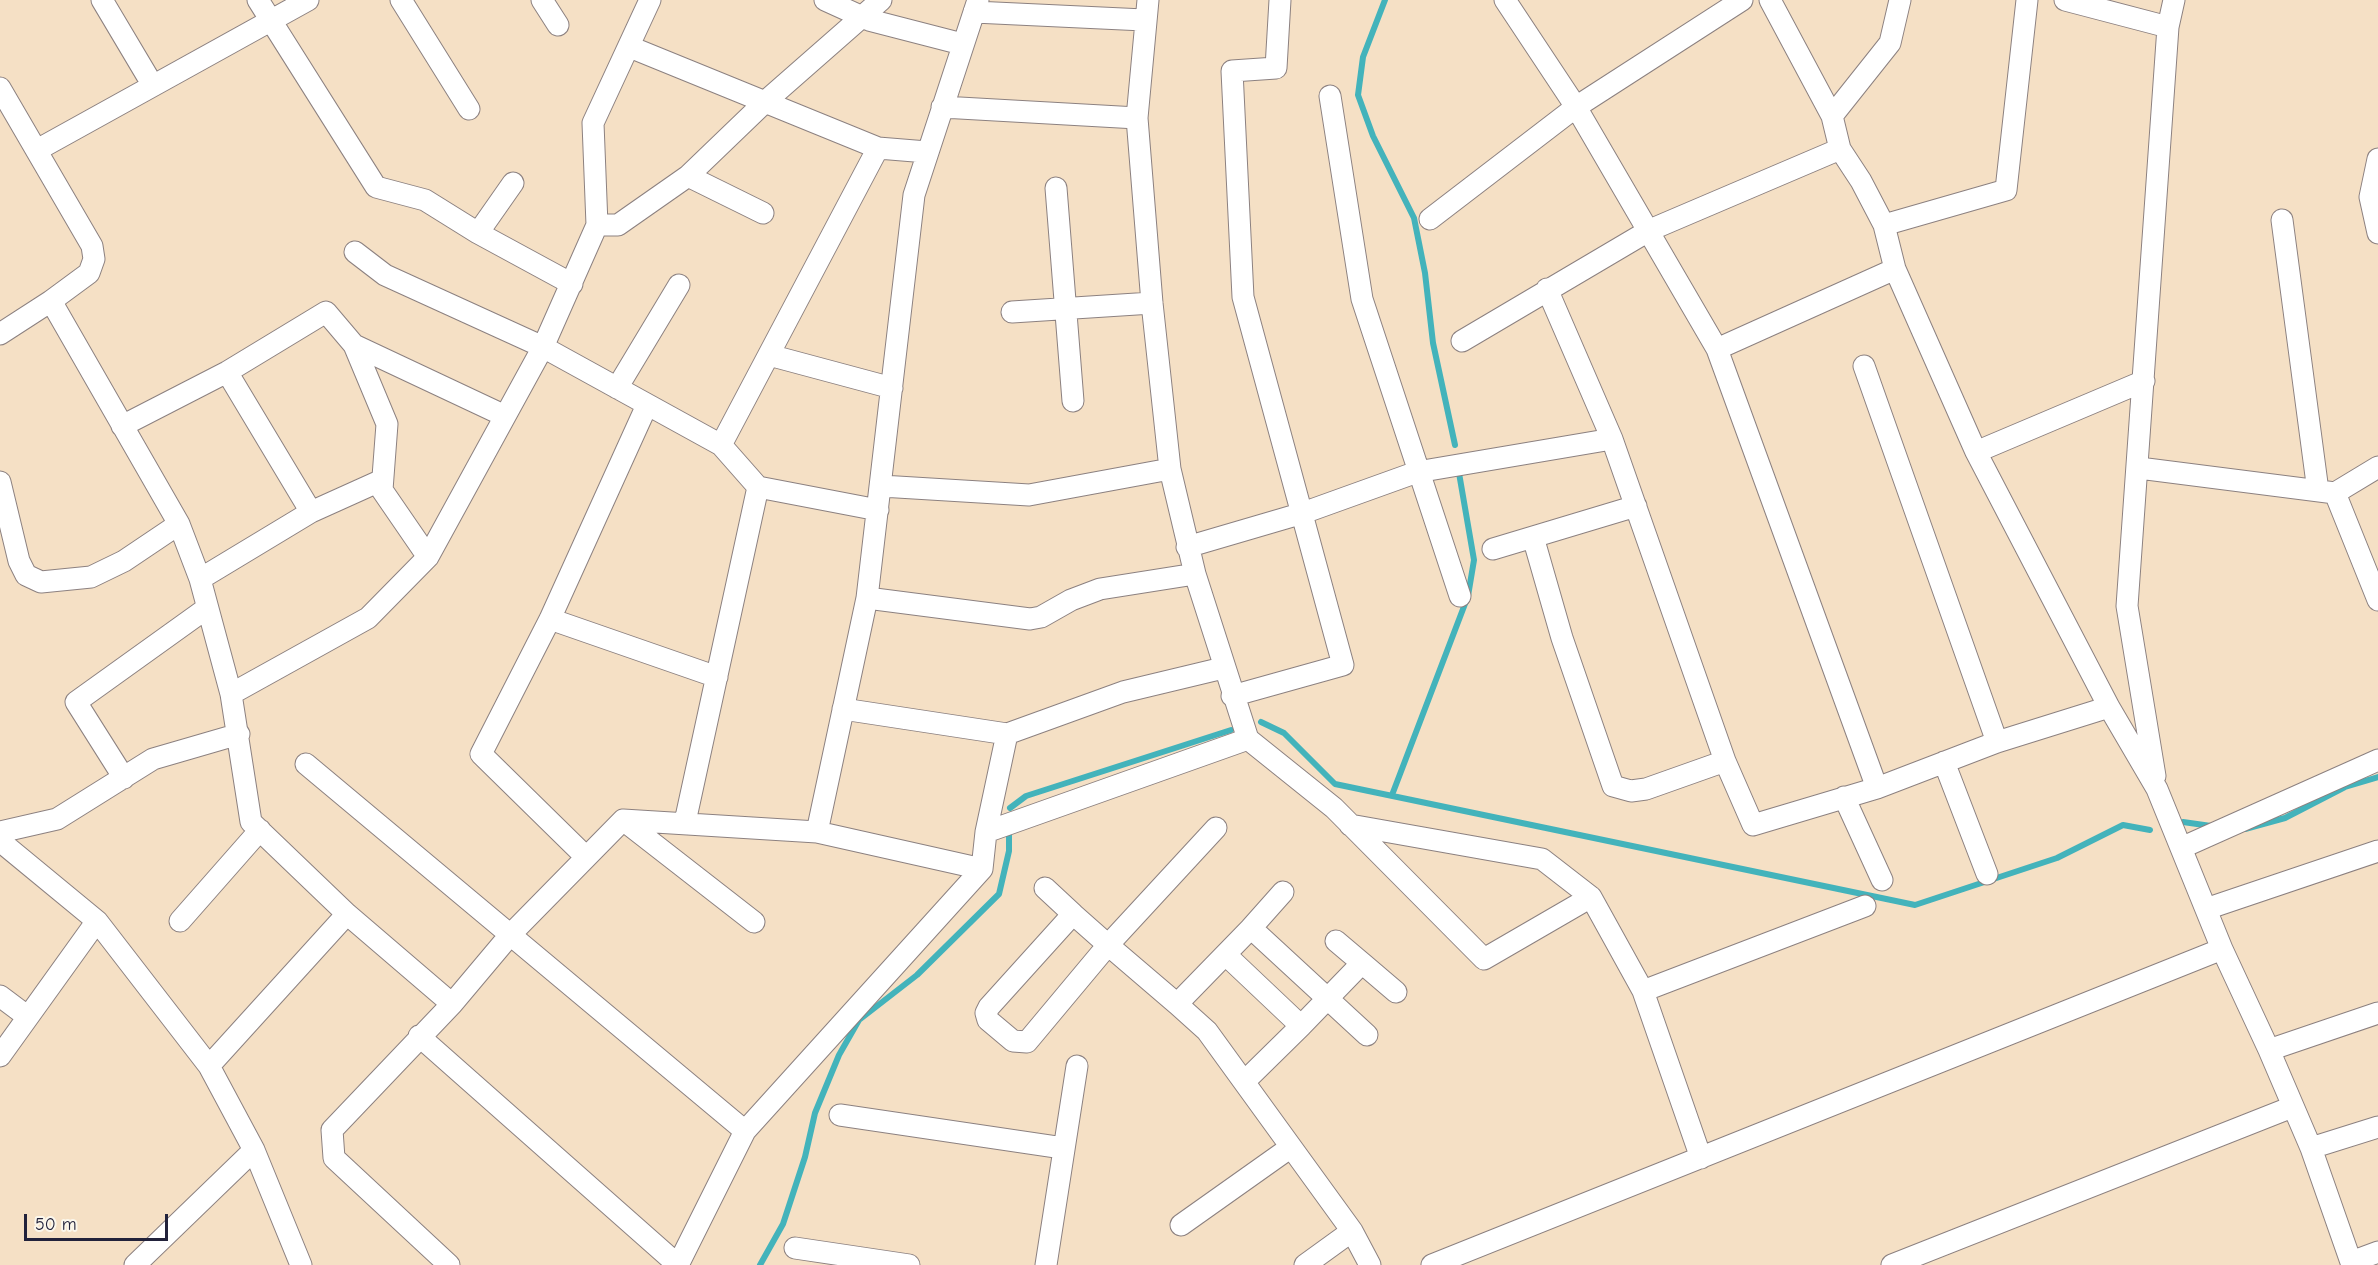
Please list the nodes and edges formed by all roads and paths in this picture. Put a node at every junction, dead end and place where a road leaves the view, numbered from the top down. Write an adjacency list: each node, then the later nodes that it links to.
1 (102, 0): 27 (street)
2 (258, 0): 21 (street)
3 (308, 0): 21 (street)
4 (401, 0): 33 (street)
5 (542, 0): 23 (street)
6 (630, 0): 22 (street)
7 (650, 0): 22 (street)
8 (825, 0): 20 (street)
9 (881, 0): 20 (street)
10 (1280, 0): 91 (street)
11 (1505, 0): 32 (street)
12 (1742, 0): 32 (street)
13 (1770, 0): 34 (street)
14 (1900, 0): 34 (street)
15 (2027, 0): 48 (street)
16 (2064, 0): 24 (street)
17 (2174, 0): 24 (street)
18 (976, 6): 19 (street); 25 (street)
19 (1146, 10): 35 (street)
20 (863, 17): 25 (street); 30 (street)
21 (270, 20): 27 (street); 50 (street)
22 (641, 23): 26 (street)
23 (558, 25)
24 (2168, 27): 69 (street)
25 (962, 44): 31 (street)
26 (630, 47): 30 (street); 47 (street)
27 (152, 84): 38 (street)
28 (0, 88): 38 (street)
29 (1330, 96): 82 (street)
30 (766, 101): 36 (street); 41 (street)
31 (942, 107): 35 (street); 39 (street)
32 (1576, 107): 45 (street); 49 (street)
33 (469, 109)
34 (1832, 116): 37 (street)
35 (1137, 118): 58 (street)
36 (878, 148): 39 (street); 66 (street)
37 (1840, 149): 48 (street); 49 (street)
38 (37, 150): 57 (street)
39 (927, 152): 71 (street)
40 (2378, 159): 51 (street)
41 (688, 176): 44 (street); 47 (street)
42 (513, 183): 50 (street)
43 (1056, 188): 59 (street)
44 (762, 213)
45 (1430, 219)
46 (2282, 220): 87 (street)
47 (597, 225): 54 (street)
48 (1884, 225): 53 (street)
49 (1650, 230): 56 (street); 65 (street)
50 (478, 233): 54 (street)
51 (2378, 233)
52 (355, 252): 64 (street)
53 (1895, 269): 65 (street); 78 (street)
54 (572, 284): 64 (street)
55 (679, 285): 70 (street)
56 (1547, 289): 62 (street); 76 (street)
57 (51, 301): 61 (street); 75 (street)
58 (1152, 303): 59 (street); 81 (street)
59 (1064, 309): 60 (street); 72 (street)
60 (1011, 312)
61 (0, 334)
62 (1462, 341)
63 (354, 345): 68 (street); 74 (street); 83 (street)
64 (543, 347): 70 (street); 74 (street)
65 (1717, 349): 119 (street)
66 (769, 355): 71 (street); 77 (street)
67 (1864, 366): 113 (street)
68 (227, 372): 75 (street); 90 (street)
69 (2144, 381): 78 (street); 80 (street)
70 (617, 388): 73 (street)
71 (892, 388): 85 (street)
72 (1073, 401)
73 (647, 405): 77 (street); 103 (street)
74 (505, 416): 96 (street)
75 (122, 426): 92 (street)
76 (1612, 439): 82 (street); 88 (street)
77 (720, 445): 86 (street)
78 (1976, 452): 108 (street)
79 (2378, 467): 87 (street)
80 (2139, 468): 87 (street); 120 (street)
81 (1170, 469): 85 (street); 94 (street)
82 (1417, 472): 91 (street); 99 (street)
83 (382, 480): 90 (street); 96 (street)
84 (0, 482): 92 (street)
85 (881, 486): 89 (street)
86 (759, 487): 89 (street); 105 (street)
87 (2327, 492): 101 (street)
88 (1636, 506): 93 (street); 115 (street)
89 (878, 510): 100 (street)
90 (311, 512): 98 (street)
91 (1303, 513): 94 (street); 107 (street)
92 (179, 524): 98 (street)
93 (1533, 537): 95 (street); 115 (street)
94 (1187, 547): 97 (street)
95 (1493, 549)
96 (428, 557): 106 (street)
97 (1195, 574): 100 (street); 104 (street)
98 (200, 579): 102 (street)
99 (1460, 596)
100 (867, 598): 109 (street)
101 (2378, 600)
102 (207, 608): 106 (street); 118 (street)
103 (550, 619): 105 (street); 133 (street)
104 (1223, 668): 107 (street); 111 (street)
105 (717, 677): 123 (street)
106 (231, 694): 110 (street)
107 (1232, 696): 112 (street)
108 (2109, 707): 113 (street); 120 (street)
109 (843, 709): 111 (street); 128 (street)
110 (239, 734): 118 (street); 126 (street)
111 (1007, 734): 129 (street)
112 (1248, 739): 124 (street); 129 (street)
113 (1997, 742): 116 (street)
114 (2378, 760): 131 (street)
115 (1725, 761): 121 (street)
116 (1944, 762): 119 (street); 135 (street)
117 (306, 764): 148 (street)
118 (124, 778): 127 (street)
119 (1877, 788): 121 (street)
120 (2157, 789): 131 (street)
121 (1844, 797): 136 (street)
122 (623, 820): 123 (street); 133 (street); 146 (street)
123 (685, 822): 128 (street)
124 (1350, 825): 139 (street); 139 (street)
125 (1216, 828): 150 (street)
126 (260, 831): 142 (street); 145 (street)
127 (0, 832)
128 (817, 832): 134 (street)
129 (986, 832): 134 (street)
130 (0, 841): 144 (street)
131 (2181, 848): 141 (street)
132 (2378, 851): 141 (street)
133 (586, 857): 148 (street)
134 (982, 869): 173 (street)
135 (1987, 874)
136 (1882, 880)
137 (1045, 888): 143 (street)
138 (1283, 892): 147 (street)
139 (1591, 897): 154 (street)
140 (1865, 906): 154 (street)
141 (2206, 909): 151 (street)
142 (347, 914): 158 (street); 167 (street)
143 (1073, 914): 150 (street); 150 (street)
144 (98, 921): 161 (street); 167 (street)
145 (180, 921)
146 (754, 922)
147 (1251, 928): 152 (street); 157 (street)
148 (510, 935): 158 (street); 173 (street)
149 (1336, 941): 153 (street)
150 (1108, 945): 159 (street)
151 (2222, 949): 165 (street); 178 (street)
152 (1226, 956): 159 (street); 162 (street)
153 (1362, 963): 155 (street); 157 (street)
154 (1643, 991): 178 (street)
155 (1396, 992)
156 (0, 996): 161 (street)
157 (1328, 999): 162 (street); 163 (street)
158 (452, 1004): 164 (street)
159 (1177, 1004): 169 (street)
160 (2378, 1013): 165 (street)
161 (28, 1017): 166 (street)
162 (1301, 1026): 169 (street)
163 (1367, 1035)
164 (419, 1036): 186 (street); 187 (street)
165 (2269, 1050): 170 (street)
166 (0, 1056)
167 (209, 1066): 177 (street)
168 (1077, 1066): 175 (street)
169 (1244, 1082): 174 (street)
170 (2292, 1107): 176 (street); 193 (street)
171 (840, 1115): 175 (street)
172 (2378, 1127): 176 (street)
173 (745, 1131): 187 (street)
174 (1291, 1146): 179 (street); 180 (street)
175 (1063, 1148): 189 (street)
176 (2311, 1148): 183 (street)
177 (254, 1150): 184 (street); 185 (street)
178 (1701, 1158): 192 (street)
179 (1181, 1225)
180 (1352, 1231): 190 (street); 191 (street)
181 (795, 1248): 188 (street)
182 (2378, 1252): 183 (street)
183 (2351, 1263)
184 (135, 1265)
185 (301, 1265)
186 (449, 1265)
187 (678, 1265)
188 (909, 1265)
189 (1046, 1265)
190 (1305, 1265)
191 (1370, 1265)
192 (1432, 1265)
193 (1892, 1265)

